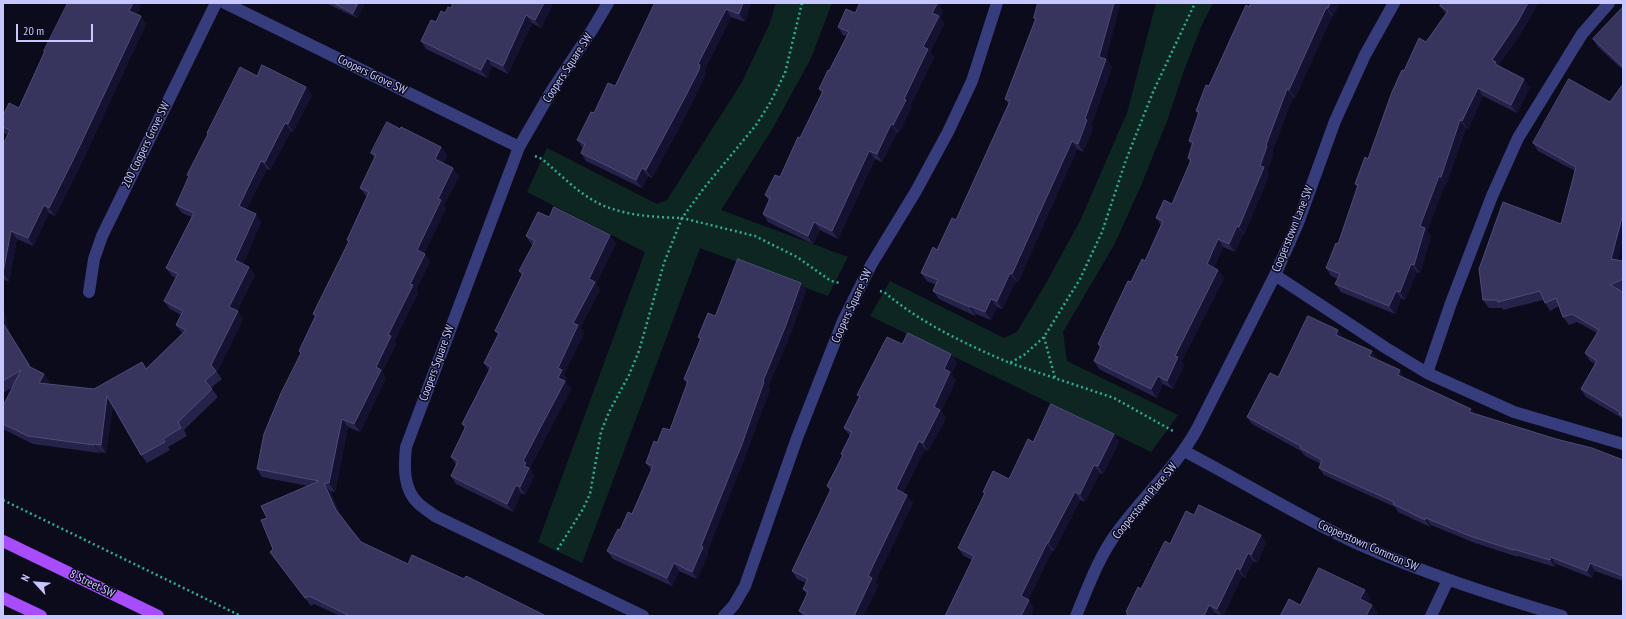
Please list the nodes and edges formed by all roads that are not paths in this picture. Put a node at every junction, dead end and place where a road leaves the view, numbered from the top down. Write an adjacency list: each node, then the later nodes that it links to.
1 (216, 3): 9 (street, 200 Coopers Grove SW)
2 (225, 3): 7 (street, Coopers Grove SW)
3 (608, 3): 7 (street, Coopers Square SW)
4 (997, 3): 19 (street, Coopers Square SW)
5 (1394, 3): 8 (street, Cooperstown Lane SW)
6 (1609, 3): 10 (street)
7 (519, 147): 18 (street, Coopers Square SW)
8 (1275, 274): 10 (street); 12 (street, Cooperstown Lane SW)
9 (89, 292)
10 (1427, 373): 11 (street)
11 (1623, 444)
12 (1187, 446): 14 (street, Cooperstown Common SW); 20 (street, Cooperstown Place SW)
13 (3, 541): 17 (main road, 8 Street SW)
14 (1448, 580): 21 (street); 22 (street, Cooperstown Common SW)
15 (3, 598): 16 (main road)
16 (41, 616)
17 (158, 616)
18 (643, 616)
19 (724, 616)
20 (1076, 616)
21 (1431, 616)
22 (1562, 616)

